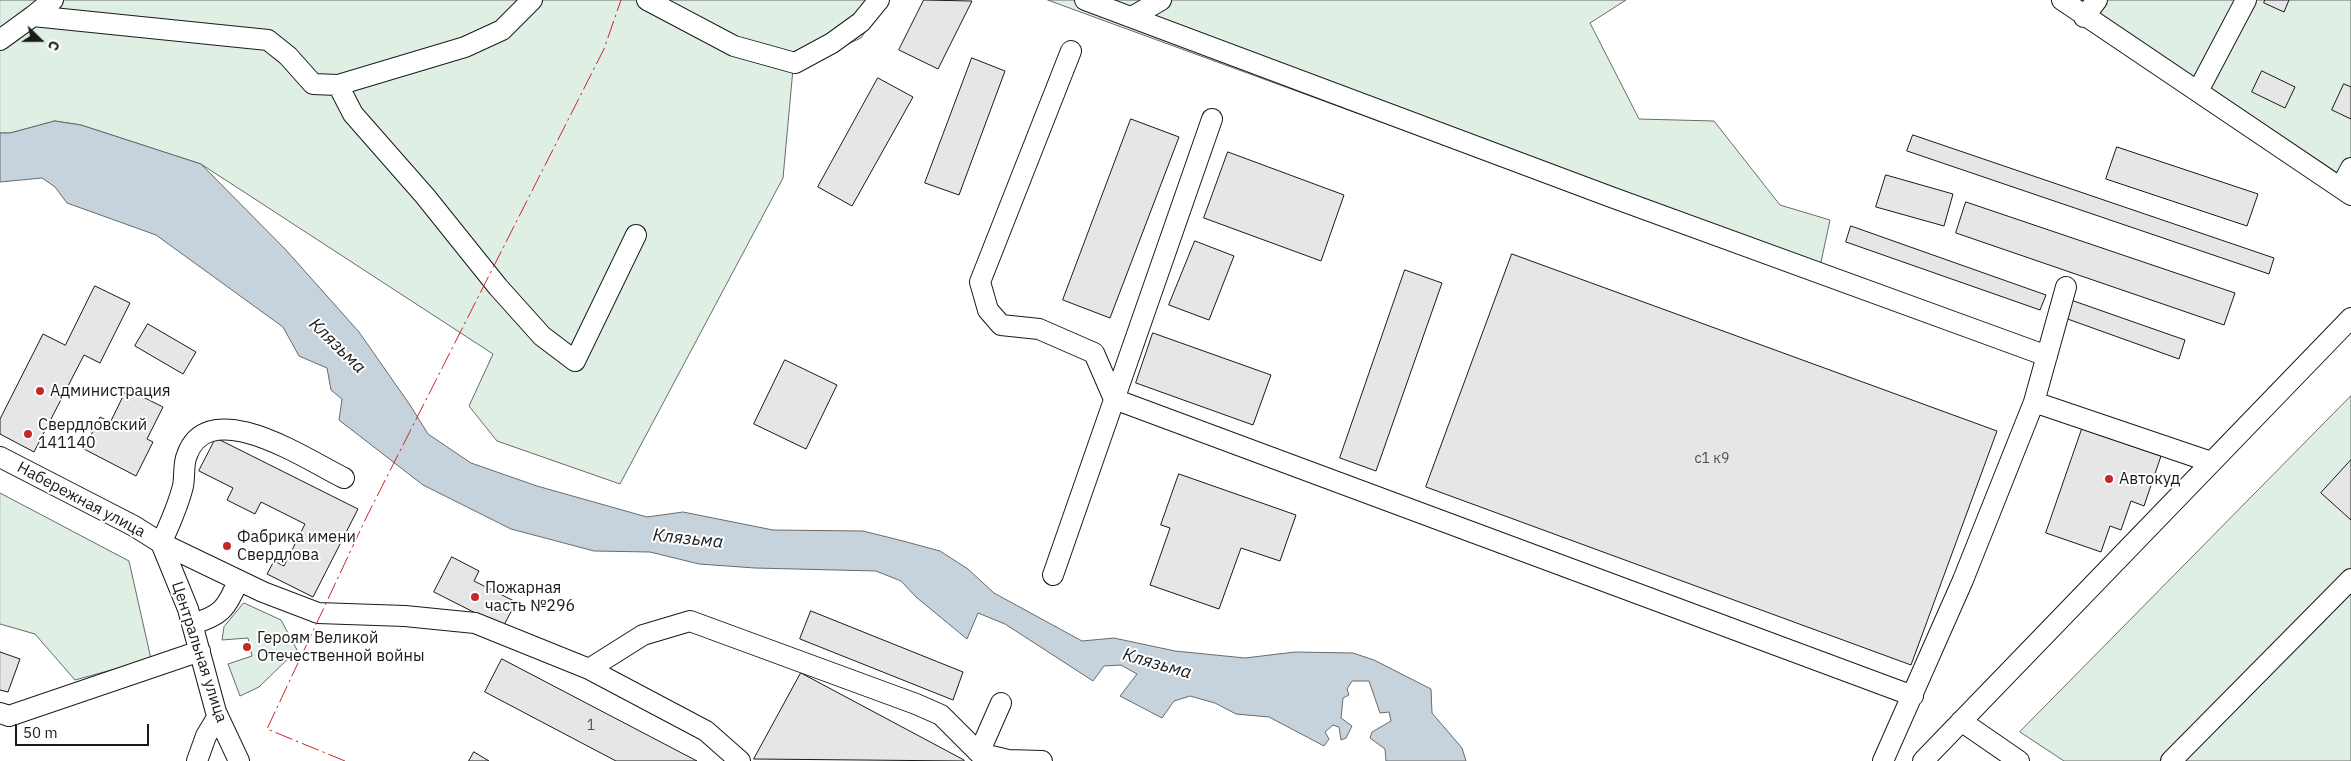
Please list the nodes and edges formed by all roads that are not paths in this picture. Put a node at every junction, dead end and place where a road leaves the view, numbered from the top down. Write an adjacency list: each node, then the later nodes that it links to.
1 (53, 0): 10 (street)
2 (532, 0): 15 (street)
3 (647, 0): 4 (street)
4 (879, 0)
5 (1085, 0): 11 (street)
6 (1161, 0): 11 (street)
7 (2062, 0): 12 (street)
8 (2096, 0): 12 (street)
9 (2246, 0): 16 (street)
10 (33, 16): 13 (street); 15 (street)
11 (1132, 17): 23 (street)
12 (2084, 17): 16 (street)
13 (0, 40)
14 (1070, 51): 24 (street)
15 (338, 85): 20 (street)
16 (2198, 91): 19 (street)
17 (1212, 119): 24 (street)
18 (2351, 168): 19 (street)
19 (2346, 191)
20 (636, 235)
21 (2066, 287): 23 (street)
22 (2351, 318): 27 (street)
23 (2047, 356): 25 (street)
24 (1114, 399): 30 (street); 36 (street)
25 (2034, 402): 27 (street); 36 (street)
26 (0, 457): 29 (street, Набережная улица)
27 (2211, 462): 40 (street)
28 (344, 478): 29 (street)
29 (161, 543): 32 (street, Набережная улица); 33 (street, Центральная улица)
30 (1052, 575)
31 (2351, 579): 49 (street)
32 (238, 581): 33 (street); 35 (street, Набережная улица)
33 (192, 624): 34 (street, Центральная улица)
34 (200, 651): 38 (street); 39 (street, Центральная улица)
35 (589, 669): 41 (street); 44 (street, Набережная улица)
36 (1913, 696): 46 (street)
37 (1001, 703): 41 (street)
38 (0, 713)
39 (218, 716): 42 (street); 43 (street, Центральная улица)
40 (1961, 721): 47 (street); 48 (street)
41 (979, 753): 45 (street)
42 (197, 761)
43 (239, 761)
44 (740, 761)
45 (1042, 761)
46 (1883, 761)
47 (1923, 761)
48 (2019, 761)
49 (2171, 761)

